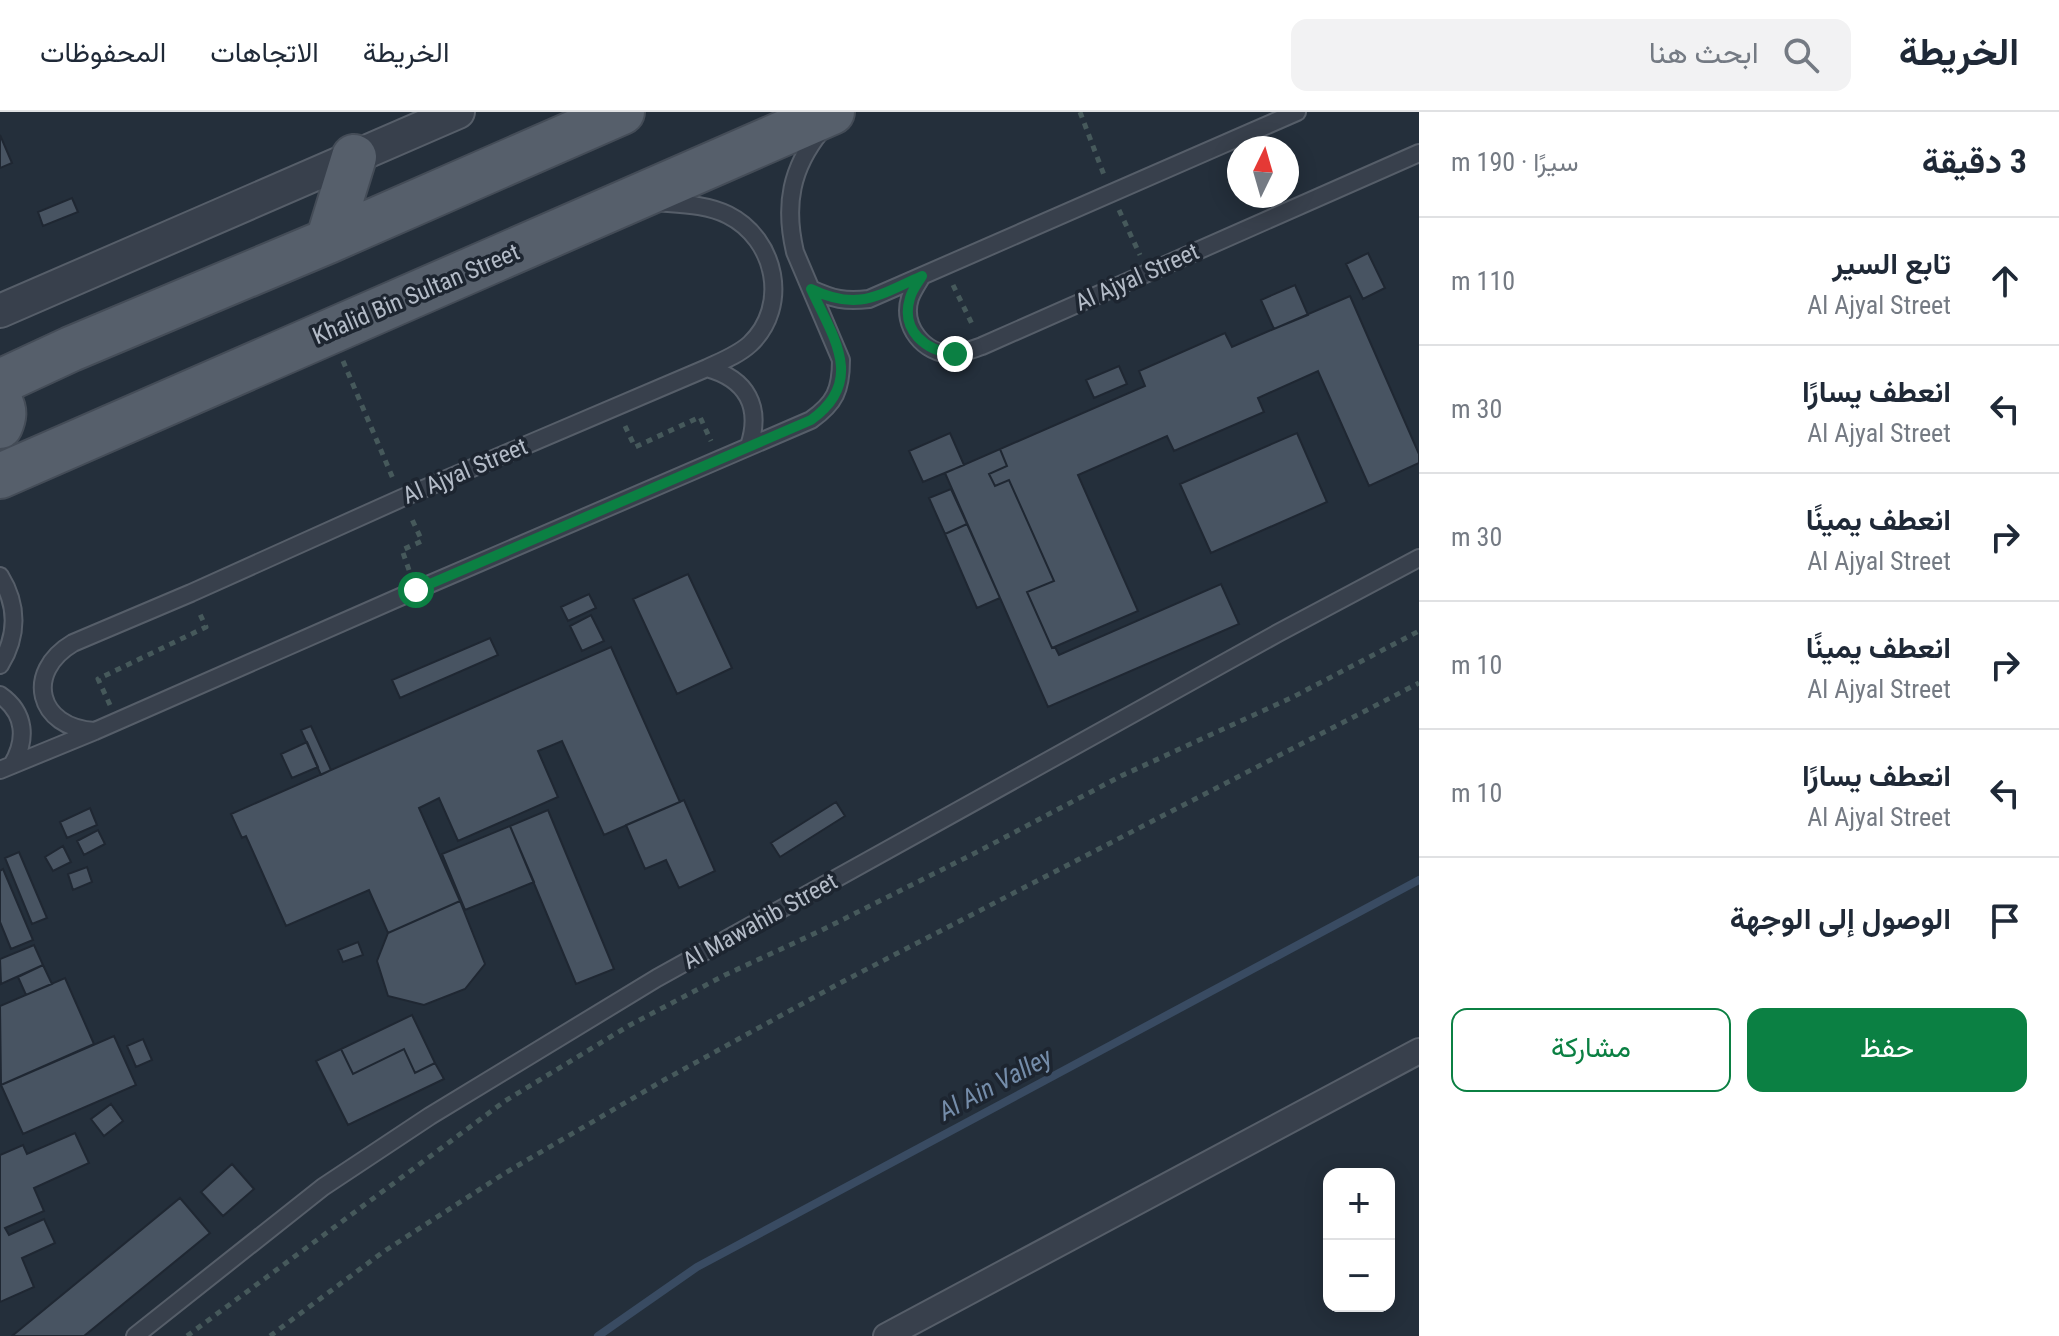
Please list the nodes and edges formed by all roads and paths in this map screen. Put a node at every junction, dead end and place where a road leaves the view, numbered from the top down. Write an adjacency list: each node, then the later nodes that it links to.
1 (458, 112): 6 (street)
2 (622, 112): 8 (main road)
3 (835, 112): 7 (main road, Khalid Bin Sultan Street); 11 (lane)
4 (1297, 112): 9 (lane)
5 (1419, 153): 14 (lane, Al Ajyal Street)
6 (354, 157): 8 (main road); 12 (street)
7 (634, 200): 13 (main road, Khalid Bin Sultan Street); 15 (lane, Al Ajyal Street)
8 (328, 241): 16 (main road)
9 (944, 266): 10 (lane); 14 (path)
10 (922, 276): 11 (lane); 14 (lane, Al Ajyal Street)
11 (811, 289): 20 (lane)
12 (0, 311)
13 (330, 331): 22 (main road, Khalid Bin Sultan Street); 23 (path)
14 (982, 346)
15 (707, 368): 18 (lane, Al Ajyal Street); 20 (lane)
16 (0, 382)
17 (0, 402): 19 (main road)
18 (615, 407): 21 (path); 23 (lane, Al Ajyal Street)
19 (0, 426)
20 (749, 446): 21 (lane)
21 (719, 459): 26 (lane)
22 (0, 476)
23 (402, 498): 26 (path); 27 (lane, Al Ajyal Street)
24 (1419, 558): 36 (lane, Al Mawahib Street)
25 (0, 576): 29 (lane)
26 (416, 590): 32 (lane)
27 (191, 593): 32 (path); 33 (lane, Al Ajyal Street)
28 (1419, 631): 37 (path)
29 (0, 665)
30 (1419, 683): 38 (path)
31 (0, 695): 34 (lane)
32 (117, 722): 33 (lane)
33 (95, 731): 34 (lane)
34 (6, 768)
35 (1419, 1051): 39 (street)
36 (135, 1336)
37 (187, 1336)
38 (270, 1336)
39 (886, 1336)

